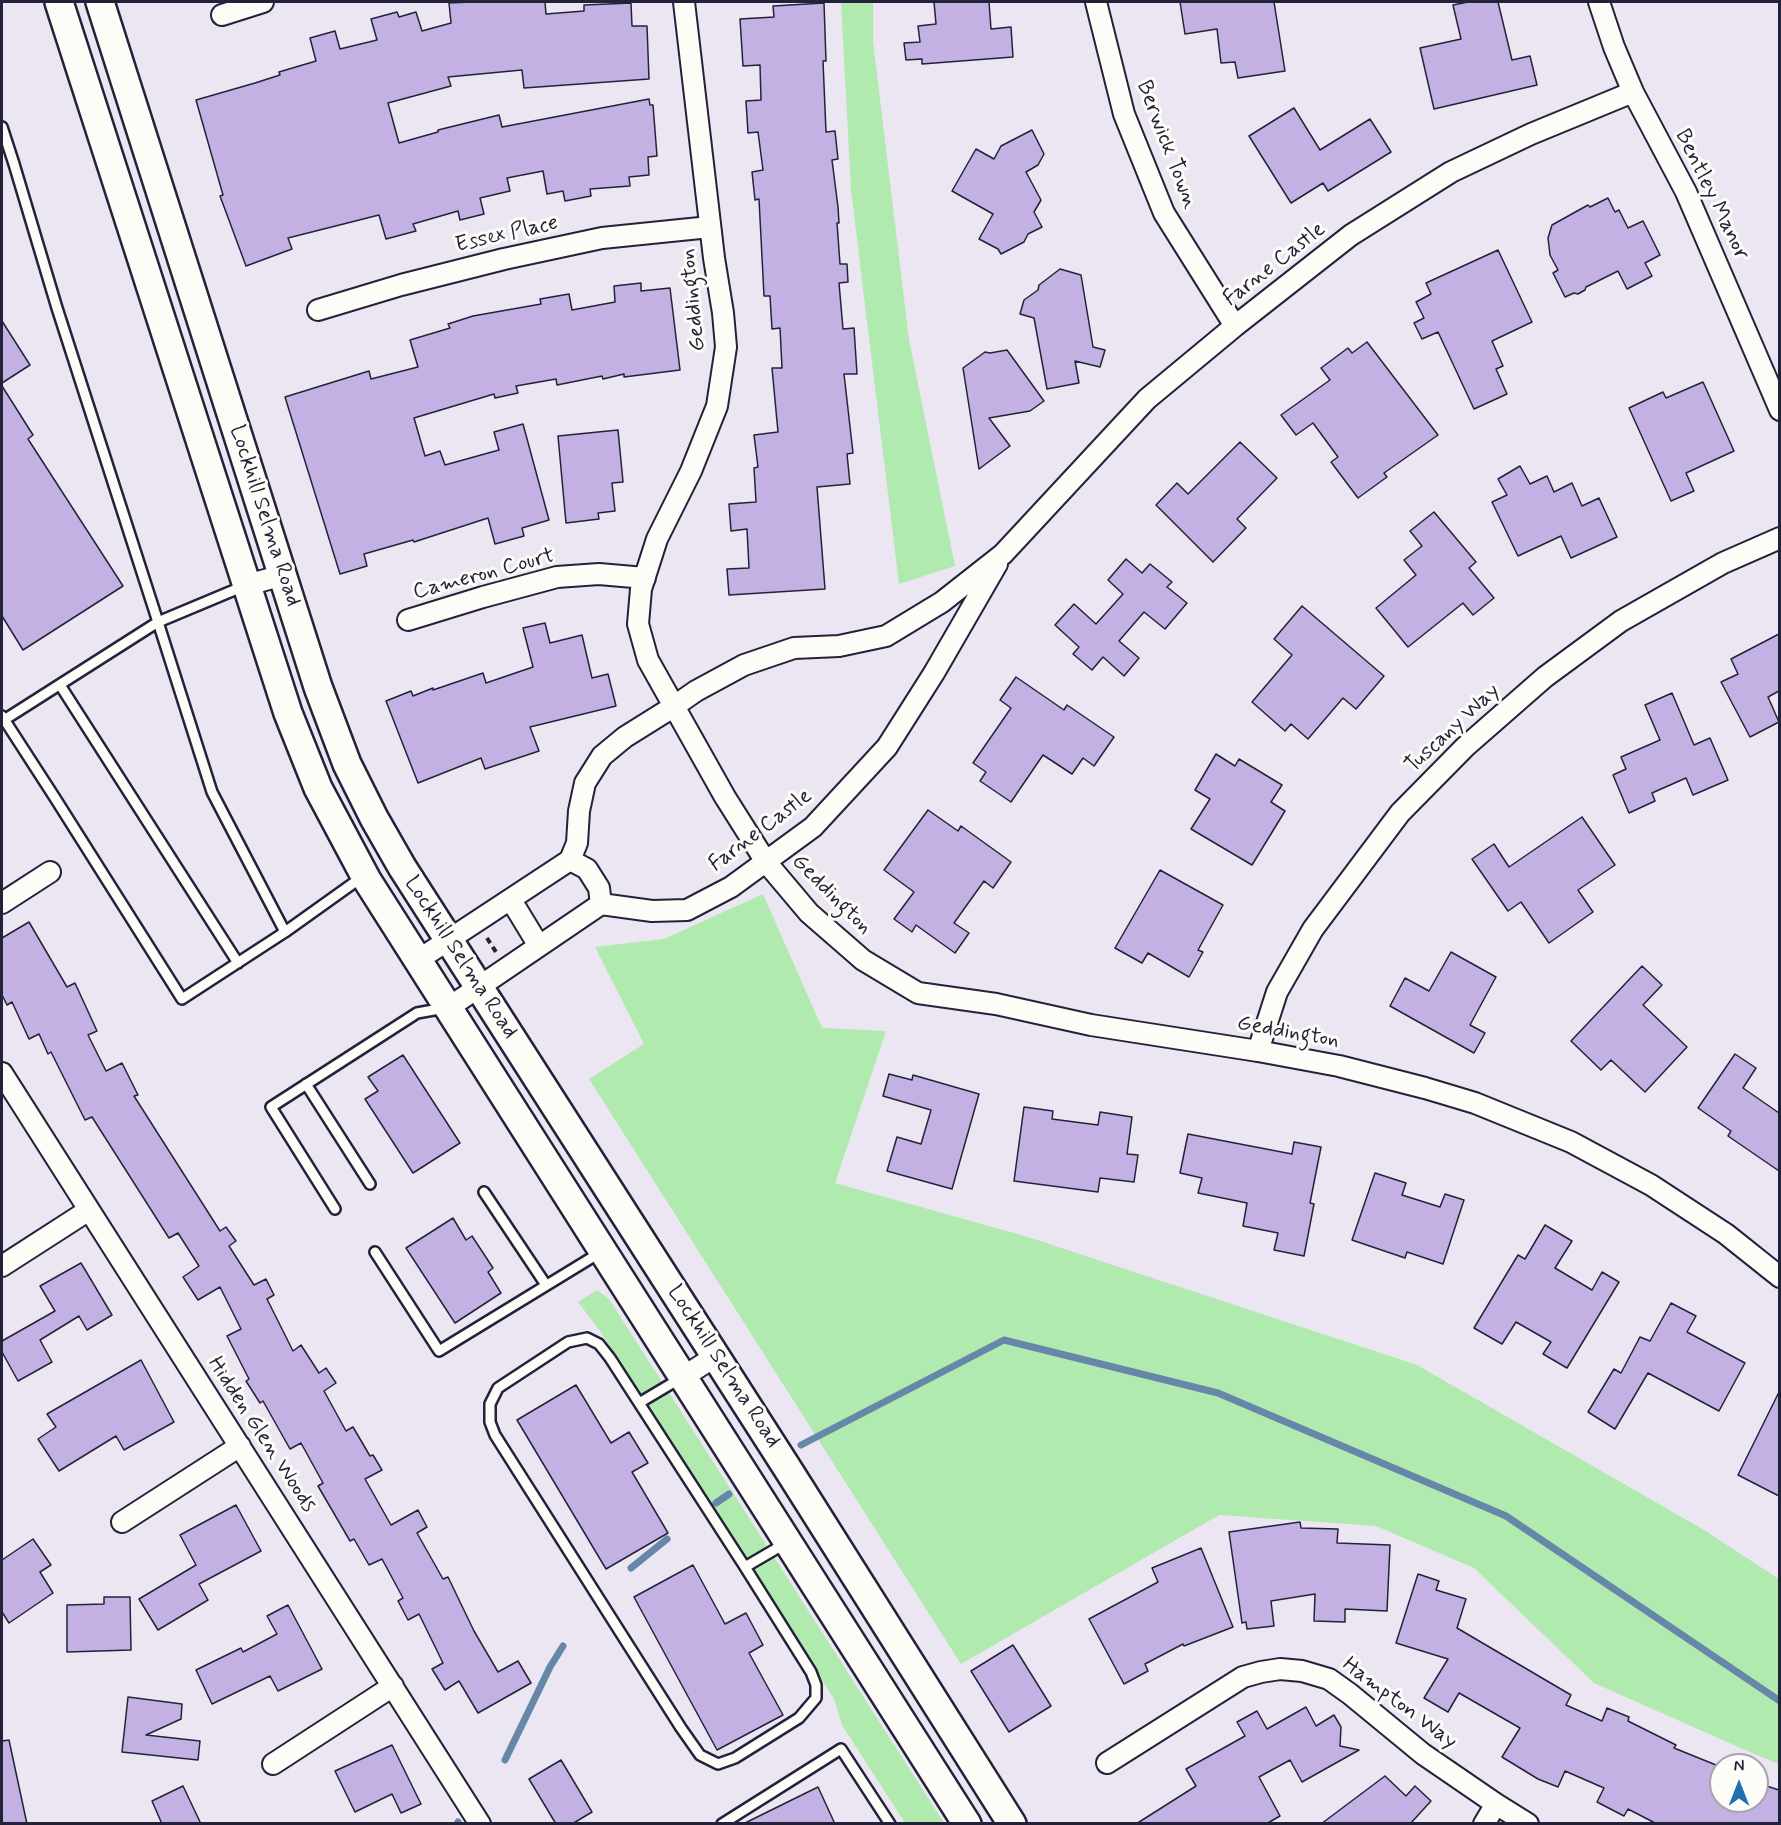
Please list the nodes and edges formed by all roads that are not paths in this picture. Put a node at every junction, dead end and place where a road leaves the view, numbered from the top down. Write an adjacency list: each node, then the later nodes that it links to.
1 (58, 2): 18 (main road, Lockhill Selma Road)
2 (100, 2): 16 (main road, Lockhill Selma Road)
3 (263, 2): 7 (street)
4 (684, 2): 10 (street, Geddington)
5 (1096, 2): 12 (street, Berwick Town)
6 (1599, 2): 8 (street, Bentley Manor)
7 (222, 15)
8 (1633, 92): 12 (street, Farne Castle); 13 (street, Bentley Manor)
9 (2, 127): 20 (lane)
10 (710, 227): 11 (street, Essex Place); 17 (street, Geddington)
11 (318, 310)
12 (1235, 326): 15 (street, Farne Castle)
13 (1779, 410)
14 (1779, 538): 38 (street, Tuscany Way)
15 (1003, 554): 22 (street, Farne Castle); 25 (street, Farne Castle)
16 (283, 575): 18 (street); 32 (main road, Lockhill Selma Road)
17 (645, 578): 19 (street, Cameron Court); 22 (street, Geddington)
18 (247, 585): 20 (lane); 27 (main road, Lockhill Selma Road)
19 (408, 620)
20 (159, 622): 21 (lane); 31 (lane)
21 (60, 685): 23 (lane); 35 (lane)
22 (673, 708): 24 (street, Farne Castle); 25 (street, Geddington)
23 (3, 718): 35 (lane)
24 (570, 860): 28 (street); 30 (street)
25 (766, 862): 30 (street, Farne Castle); 38 (street, Geddington)
26 (50, 872): 29 (street)
27 (364, 875): 31 (lane); 34 (main road, Lockhill Selma Road)
28 (511, 900): 32 (street); 33 (street)
29 (2, 903)
30 (601, 904): 33 (street)
31 (285, 932): 35 (lane)
32 (448, 939): 34 (street); 36 (main road, Lockhill Selma Road)
33 (539, 946): 36 (street)
34 (418, 960): 37 (main road, Lockhill Selma Road)
35 (238, 963)
36 (478, 986): 37 (street); 50 (main road, Lockhill Selma Road)
37 (448, 1008): 40 (lane); 45 (main road, Lockhill Selma Road)
38 (1258, 1051): 48 (street, Geddington)
39 (2, 1073): 44 (street, Hidden Glen Woods)
40 (306, 1084): 41 (lane); 43 (lane)
41 (370, 1184)
42 (484, 1192): 49 (lane)
43 (336, 1209)
44 (89, 1210): 47 (street); 53 (street, Hidden Glen Woods)
45 (603, 1251): 49 (lane); 51 (main road, Lockhill Selma Road)
46 (375, 1252): 49 (lane)
47 (2, 1266)
48 (1779, 1277)
49 (546, 1285)
50 (716, 1356): 51 (street); 65 (main road, Lockhill Selma Road)
51 (683, 1377): 52 (lane); 55 (main road, Lockhill Selma Road)
52 (639, 1403): 56 (lane); 56 (lane)
53 (240, 1446): 54 (street); 57 (street, Hidden Glen Woods)
54 (122, 1522)
55 (788, 1542): 56 (lane); 64 (main road, Lockhill Selma Road)
56 (745, 1567)
57 (393, 1686): 59 (street); 61 (street, Hidden Glen Woods)
58 (1107, 1762): 60 (street, Hampton Way)
59 (273, 1764)
60 (1496, 1804): 66 (street); 67 (street, Hampton Way)
61 (480, 1824)
62 (722, 1824): 63 (lane)
63 (890, 1824)
64 (967, 1824)
65 (1012, 1824)
66 (1484, 1824)
67 (1528, 1824)

